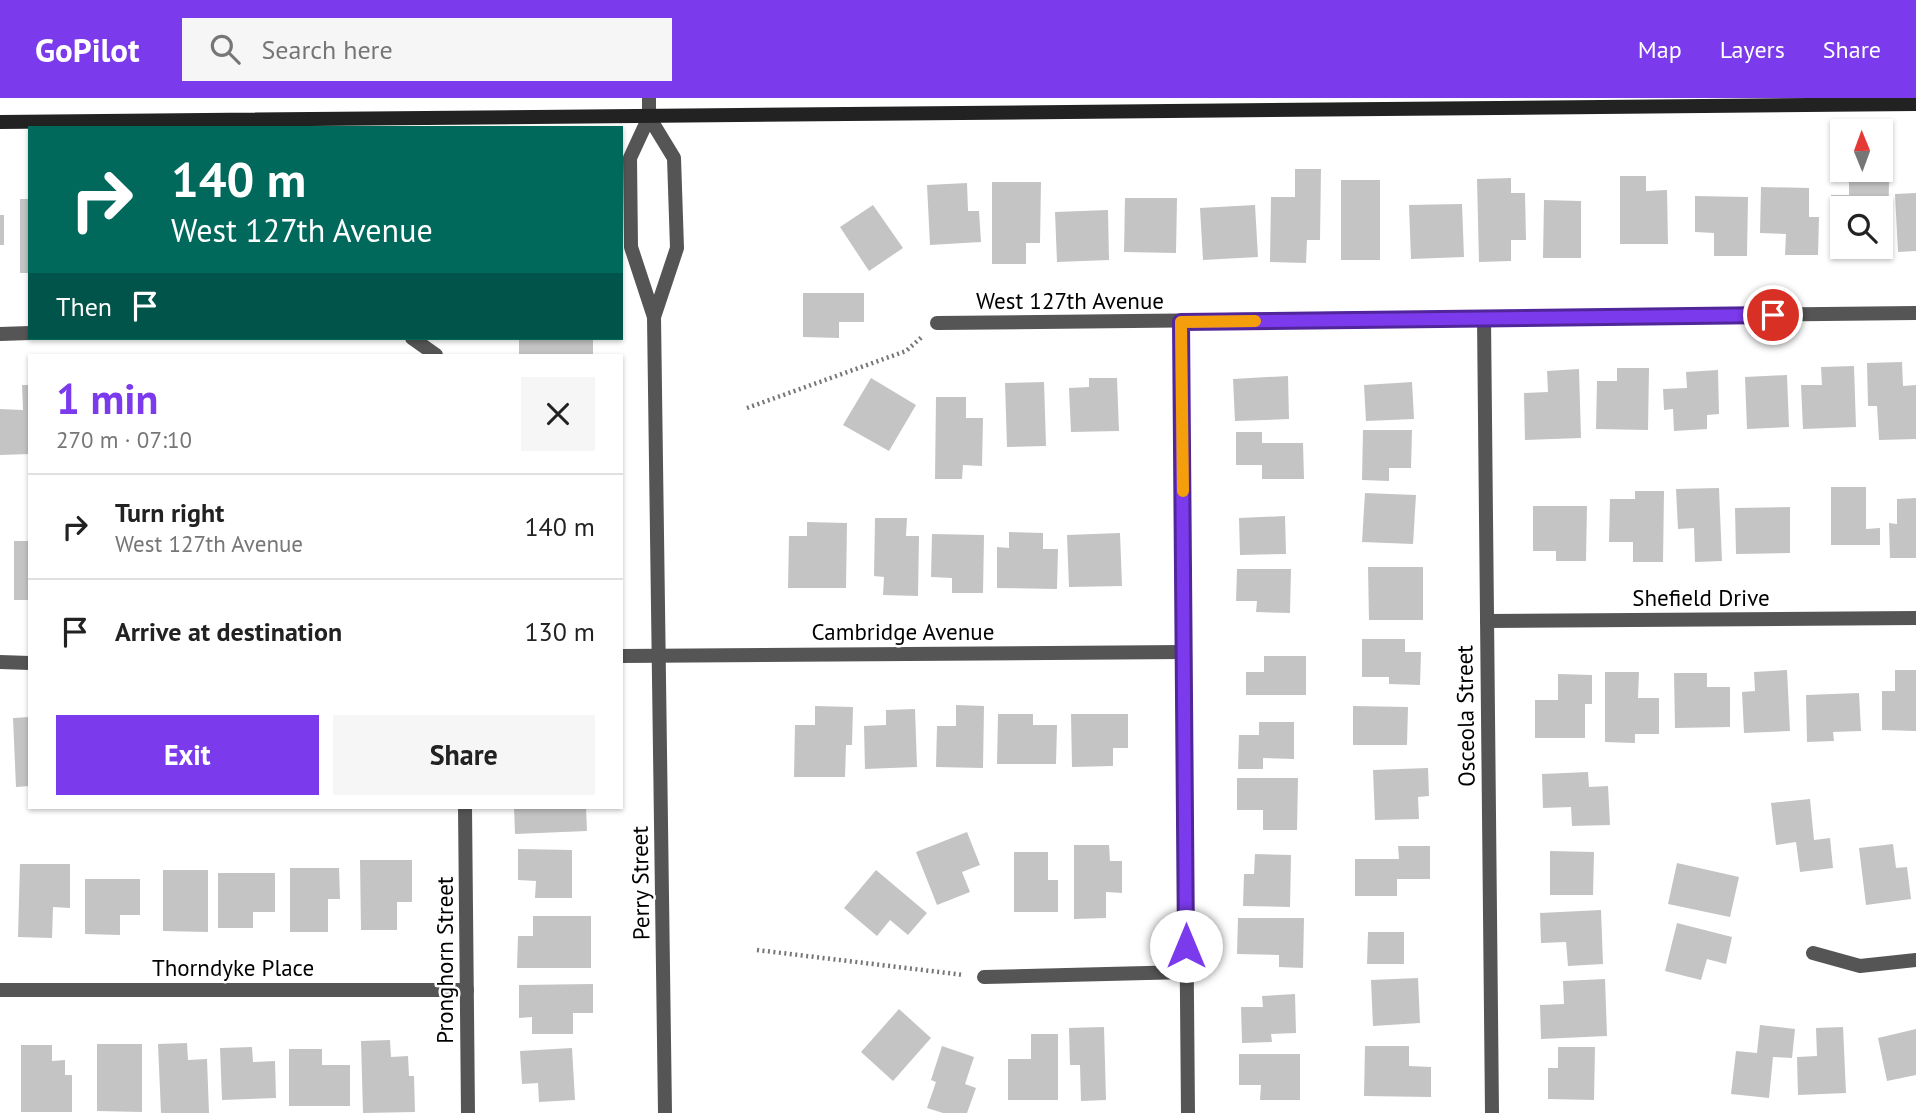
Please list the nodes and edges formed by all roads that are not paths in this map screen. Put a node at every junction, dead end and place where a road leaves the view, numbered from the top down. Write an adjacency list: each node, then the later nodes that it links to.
1 (649, 98): 3 (street, Perry Street)
2 (1916, 104): 3 (main road)
3 (649, 117): 4 (main road); 6 (street, Perry Street); 6 (street, Perry Street)
4 (0, 122)
5 (1916, 313): 7 (street, West 127th Avenue)
6 (654, 317): 18 (street, Perry Street)
7 (1484, 318): 8 (street, West 127th Avenue); 15 (street, Osceola Street)
8 (1181, 322): 9 (street, West 127th Avenue); 16 (street)
9 (937, 323)
10 (28, 333): 11 (street)
11 (0, 334)
12 (415, 340): 13 (street)
13 (435, 354)
14 (1916, 618): 15 (street, Shefield Drive)
15 (1487, 621): 31 (street, Osceola Street)
16 (1184, 652): 18 (street, Cambridge Avenue); 24 (street)
17 (623, 656): 18 (street, Cambridge Avenue)
18 (660, 656): 29 (street, Perry Street)
19 (0, 662): 20 (street)
20 (28, 663)
21 (465, 809): 27 (street, Pronghorn Street)
22 (1812, 953): 23 (street)
23 (1916, 960)
24 (1187, 972): 25 (street); 30 (street)
25 (984, 977)
26 (0, 990): 27 (street, Thorndyke Place)
27 (467, 990): 28 (street, Pronghorn Street)
28 (468, 1113)
29 (665, 1113)
30 (1188, 1113)
31 (1492, 1113)

